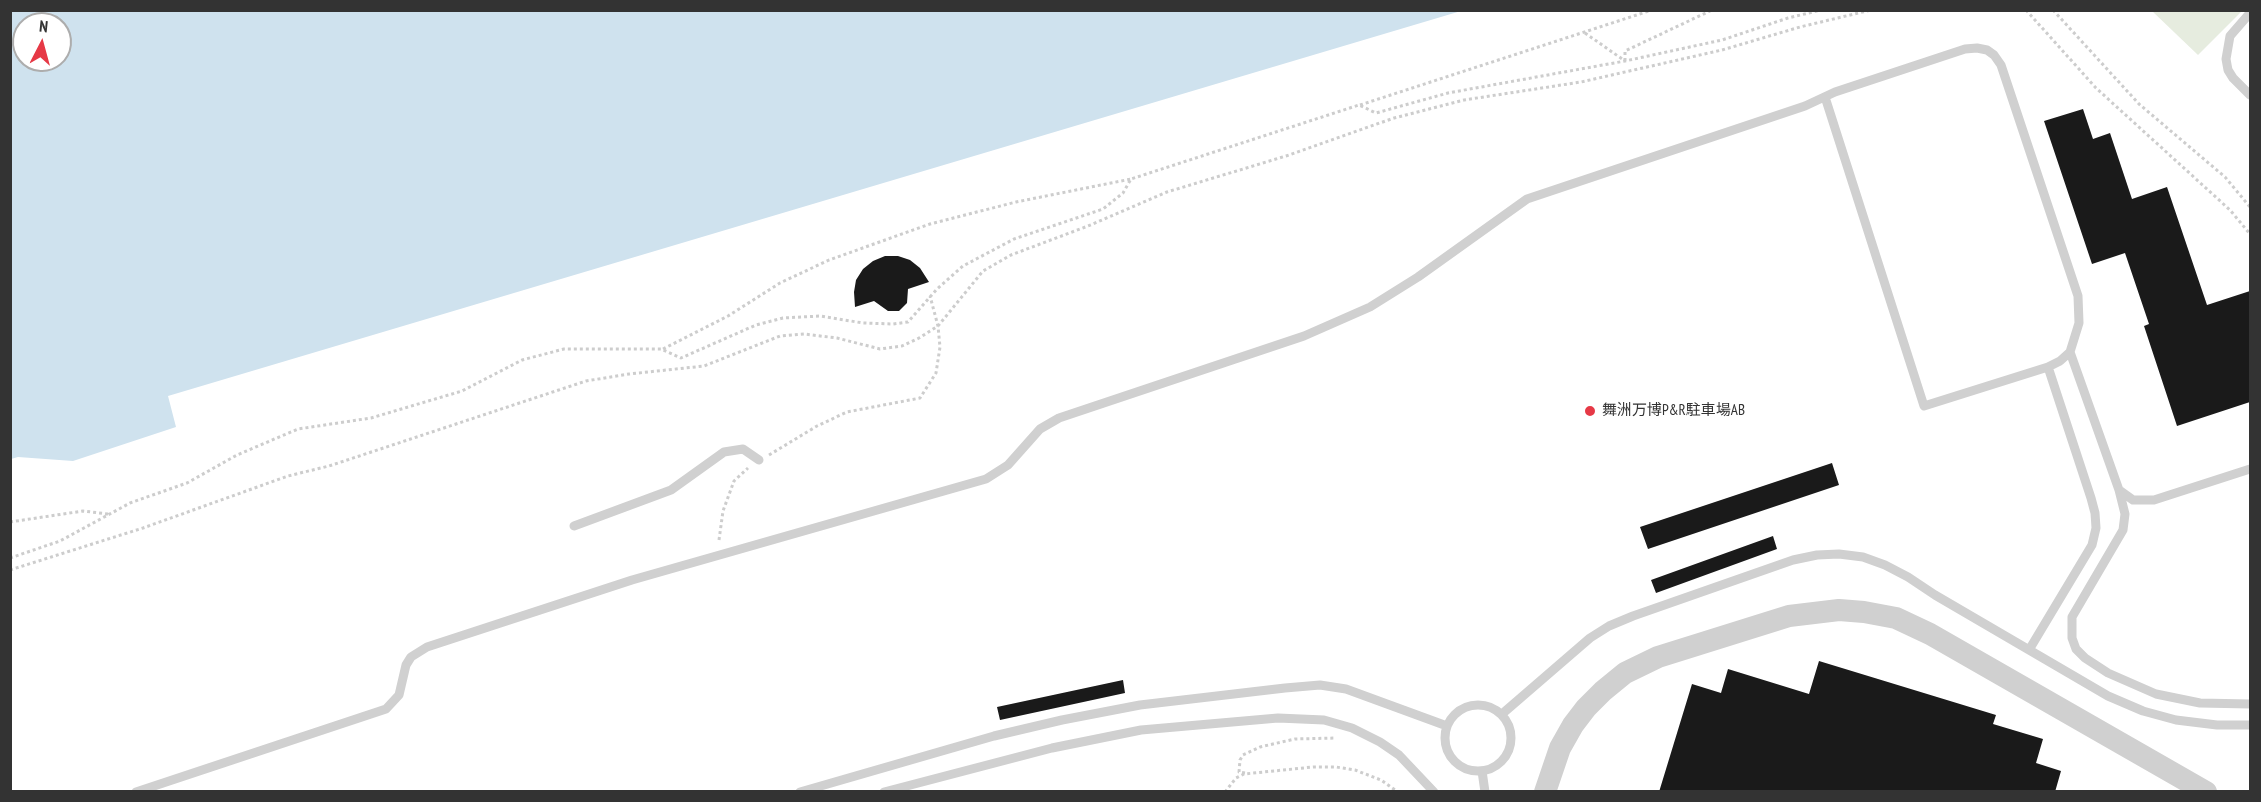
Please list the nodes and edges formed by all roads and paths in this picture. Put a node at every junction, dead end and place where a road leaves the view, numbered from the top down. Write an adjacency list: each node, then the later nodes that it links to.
1 (1652, 10): 8 (path)
2 (1712, 10): 9 (path)
3 (1821, 10): 9 (path)
4 (1871, 10): 17 (path)
5 (2026, 10): 15 (path)
6 (2053, 10): 14 (path)
7 (2250, 13): 10 (lane)
8 (1585, 32): 9 (path); 12 (path)
9 (1625, 61): 12 (path)
10 (2250, 94)
11 (1825, 97): 19 (lane); 20 (lane); 38 (lane)
12 (1359, 105): 13 (path)
13 (1131, 179): 16 (path); 18 (path)
14 (2250, 207)
15 (2250, 234)
16 (930, 296): 17 (path); 18 (path)
17 (938, 326): 21 (path); 29 (path)
18 (661, 349): 24 (path)
19 (2070, 352): 20 (lane); 23 (lane)
20 (2048, 367): 30 (lane)
21 (759, 460): 26 (lane); 27 (path)
22 (2250, 469): 23 (lane)
23 (2119, 490): 31 (lane)
24 (110, 514): 25 (path); 28 (path)
25 (10, 522)
26 (574, 526)
27 (719, 540)
28 (10, 558)
29 (10, 570)
30 (2029, 650): 32 (lane); 33 (lane)
31 (2250, 704)
32 (1502, 714): 34 (lane); 36 (lane)
33 (2250, 725)
34 (1447, 726): 36 (lane); 39 (lane)
35 (1352, 728): 37 (path); 40 (lane); 43 (lane)
36 (1482, 771): 44 (lane)
37 (1247, 774): 41 (path); 42 (path)
38 (136, 792)
39 (800, 792)
40 (884, 792)
41 (1225, 792)
42 (1398, 792)
43 (1434, 792)
44 (1485, 792)
45 (1545, 792): 46 (street)
46 (2206, 792)

